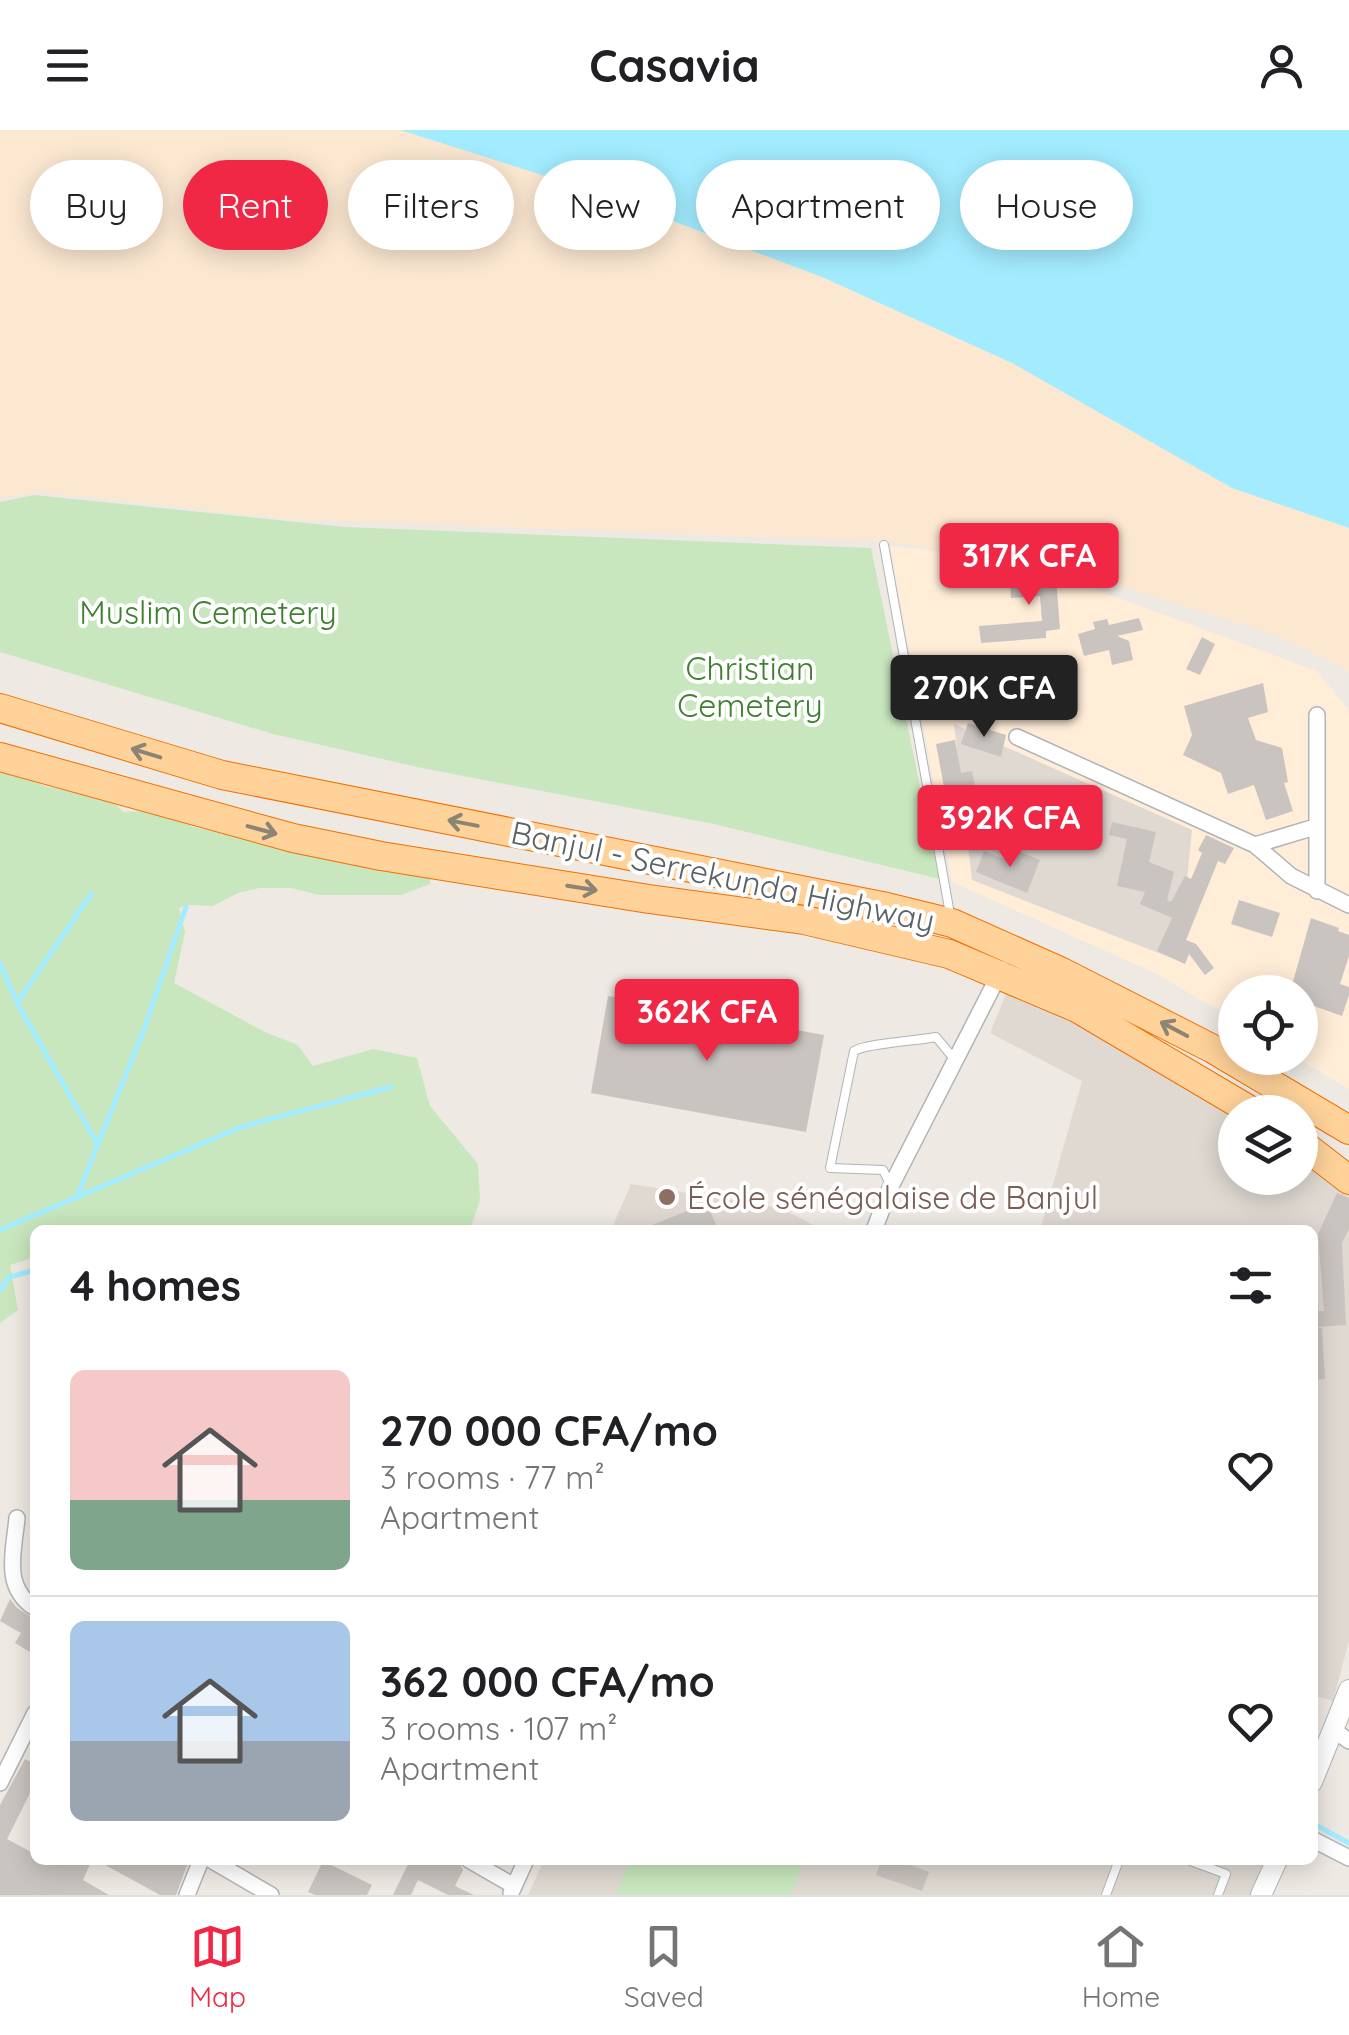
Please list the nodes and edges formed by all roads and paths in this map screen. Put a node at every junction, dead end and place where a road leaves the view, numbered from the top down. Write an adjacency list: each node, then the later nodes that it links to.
1 (884, 545): 12 (lane)
2 (0, 708): 8 (highway, Banjul - Serrekunda Highway, one-way to 2)
3 (1317, 715): 6 (street)
4 (1018, 737): 7 (street)
5 (0, 756): 10 (highway, Banjul - Serrekunda Highway, one-way to 10)
6 (1315, 828): 7 (street); 9 (street)
7 (1255, 846): 9 (street)
8 (651, 860): 10 (highway); 12 (highway, Banjul - Serrekunda Highway)
9 (1317, 891): 11 (street)
10 (650, 900): 13 (highway, Banjul - Serrekunda Highway)
11 (1349, 906)
12 (952, 923): 13 (highway, Banjul - Serrekunda Highway)
13 (1006, 961): 14 (street); 15 (highway, Banjul - Serrekunda Highway); 16 (highway, Banjul - Serrekunda Highway, one-way to 13)
14 (955, 1060): 19 (street); 19 (lane)
15 (1224, 1095)
16 (1349, 1130)
17 (1318, 1156): 18 (highway)
18 (1349, 1180)
19 (891, 1186): 20 (street)
20 (876, 1225)
21 (18, 1518): 22 (street)
22 (30, 1604)
23 (1349, 1690): 25 (street)
24 (30, 1723): 26 (street)
25 (1342, 1736): 28 (street)
26 (18, 1748): 27 (street); 29 (street)
27 (30, 1755)
28 (1318, 1773)
29 (0, 1784)
30 (1318, 1842): 31 (street)
31 (1349, 1858)
32 (200, 1865): 40 (street)
33 (220, 1865): 41 (street)
34 (476, 1865): 39 (street)
35 (524, 1865): 39 (street)
36 (1117, 1865): 42 (lane)
37 (1202, 1865): 43 (lane)
38 (1275, 1865): 44 (street)
39 (512, 1891)
40 (187, 1895)
41 (271, 1895)
42 (1106, 1895)
43 (1218, 1895)
44 (1261, 1895)

